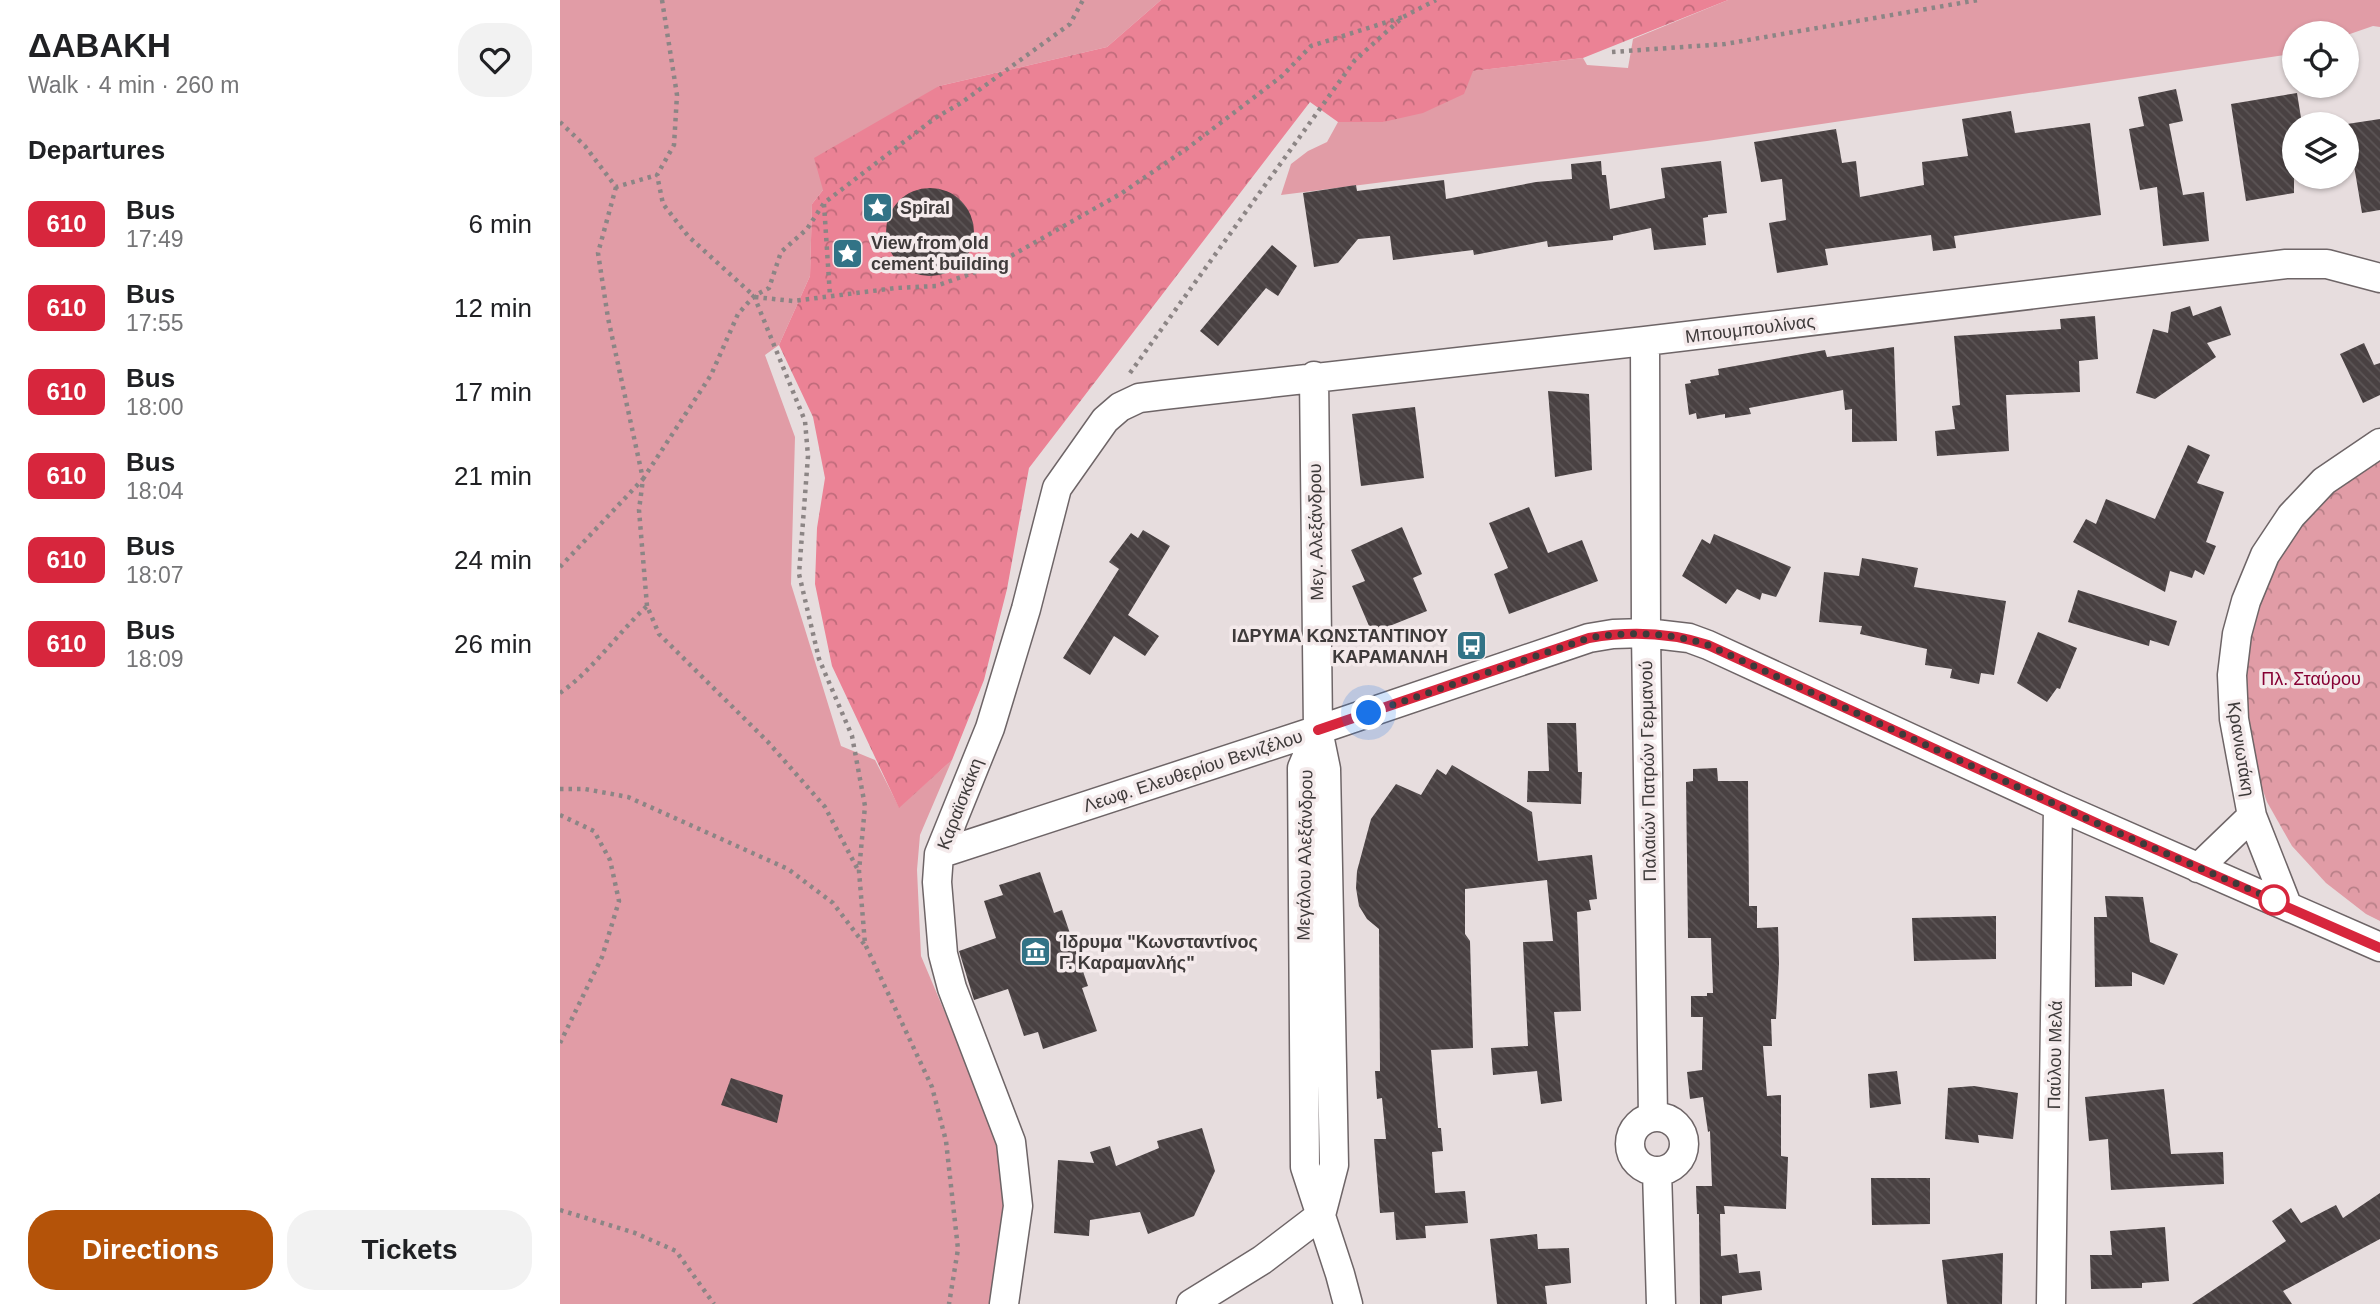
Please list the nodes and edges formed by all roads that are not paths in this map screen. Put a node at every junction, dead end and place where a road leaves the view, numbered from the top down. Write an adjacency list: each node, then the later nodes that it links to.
1 (2380, 278): 2 (street, Μπουμπουλίνας)
2 (1645, 341): 3 (street, Μπουμπουλίνας); 6 (street, Παλαιών Πατρών Γερμανού)
3 (1314, 376): 4 (street, Μπουμπουλίνας); 7 (street, Μεγ. Αλεξάνδρου)
4 (1120, 407): 10 (street, Καραϊσκάκη)
5 (2380, 443): 9 (street, Κρανιωτάκη)
6 (1646, 633): 7 (street, Λεωφ. Ελευθερίου Βενιζέλου); 8 (street, Λεωφ. Ελευθερίου Βενιζέλου); 14 (street, Παλαιών Πατρών Γερμανού)
7 (1318, 730): 10 (street, Λεωφ. Ελευθερίου Βενιζέλου); 16 (street, Μεγάλου Αλεξάνδρου)
8 (2058, 806): 11 (street, Λεωφ. Ελευθερίου Βενιζέλου); 21 (street, Παύλου Μελά)
9 (2252, 816): 11 (street, Κρανιωτάκη); 12 (street, Κρανιωτάκη)
10 (939, 854): 17 (street, Καραϊσκάκη)
11 (2198, 868): 12 (street, Λεωφ. Ελευθερίου Βενιζέλου)
12 (2287, 905): 13 (street, Λεωφ. Ελευθερίου Βενιζέλου)
13 (2380, 947)
14 (1653, 1116): 15 (street); 15 (street)
15 (1657, 1171): 20 (street)
16 (1321, 1215): 18 (street); 19 (street)
17 (1004, 1304)
18 (1191, 1304)
19 (1348, 1304)
20 (1661, 1304)
21 (2051, 1304)

